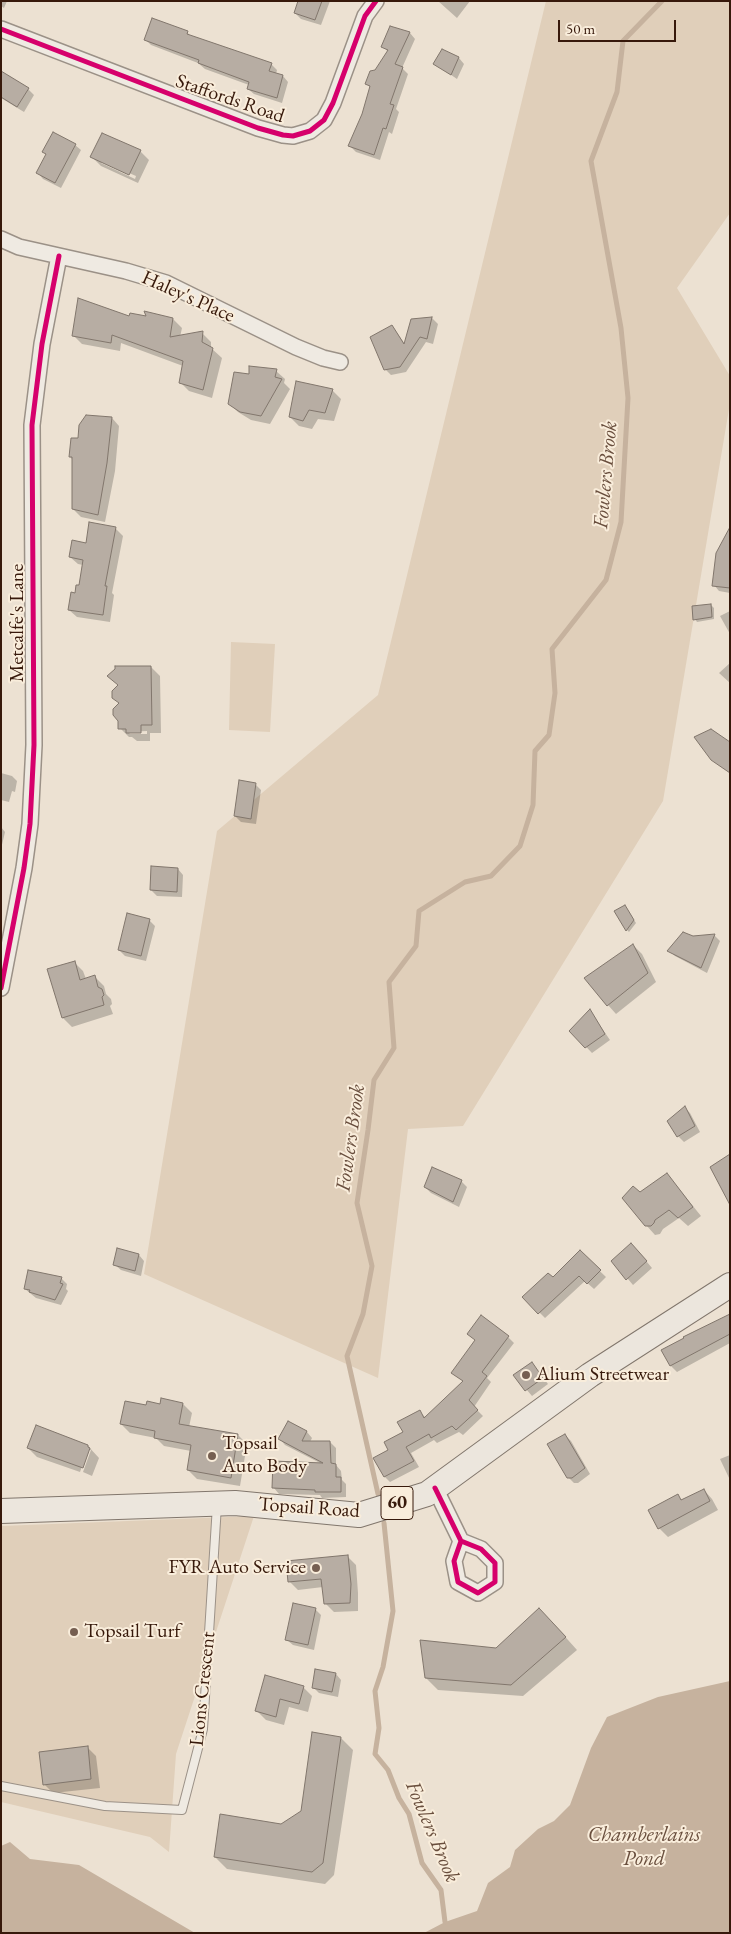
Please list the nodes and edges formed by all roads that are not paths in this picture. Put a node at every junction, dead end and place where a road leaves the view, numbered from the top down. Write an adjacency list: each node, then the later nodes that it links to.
1 (376, 1): 2 (street, Staffords Road)
2 (1, 29)
3 (1, 239): 4 (street, Haley's Place)
4 (59, 256): 5 (street, Haley's Place); 6 (street, Metcalfe's Lane)
5 (340, 362)
6 (1, 988)
7 (730, 1285): 8 (main road, Topsail Road / 60)
8 (435, 1488): 9 (main road, Topsail Road / 60); 11 (street)
9 (217, 1503): 10 (main road, Topsail Road / 60); 12 (lane, Lions Crescent)
10 (1, 1511)
11 (461, 1541)
12 (1, 1786)

